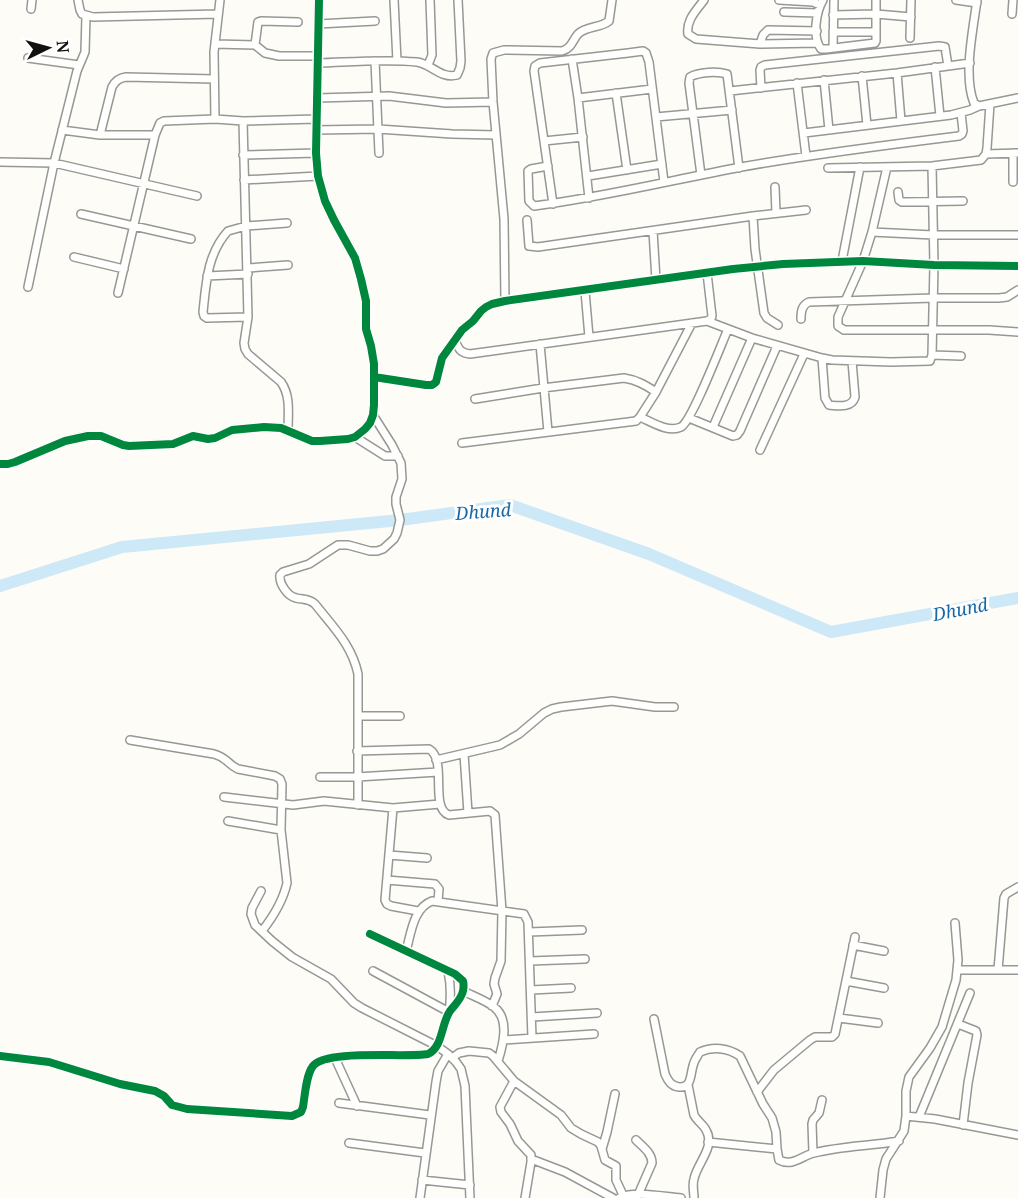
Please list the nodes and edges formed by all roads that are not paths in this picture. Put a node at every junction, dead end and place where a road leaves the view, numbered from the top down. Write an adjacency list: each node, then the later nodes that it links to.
1 (32, 0): 18 (street)
2 (78, 0): 23 (street)
3 (220, 0): 20 (street)
4 (319, 0): 28 (street)
5 (394, 0): 42 (street)
6 (430, 0): 45 (street)
7 (459, 0): 45 (street)
8 (612, 0): 61 (street)
9 (704, 0): 35 (street)
10 (779, 0): 17 (street)
11 (834, 0): 24 (street)
12 (876, 0): 21 (street)
13 (911, 0): 25 (street)
14 (956, 0): 16 (street)
15 (1013, 0): 22 (street)
16 (977, 2): 43 (street)
17 (820, 6): 19 (street); 29 (street)
18 (32, 9)
19 (784, 12)
20 (218, 14): 23 (street); 34 (street)
21 (876, 14): 24 (street); 25 (street); 31 (street)
22 (1012, 14)
23 (86, 15): 44 (street)
24 (833, 15): 30 (street)
25 (911, 17): 32 (street)
26 (375, 21): 28 (street)
27 (298, 22): 36 (street)
28 (318, 24): 40 (street)
29 (817, 31): 33 (street); 35 (street)
30 (833, 32): 31 (street); 37 (street)
31 (876, 32): 37 (street)
32 (910, 38)
33 (817, 43): 35 (street); 37 (street)
34 (215, 44): 36 (street); 50 (street)
35 (760, 44)
36 (255, 45): 40 (street)
37 (833, 48)
38 (28, 58): 44 (street)
39 (572, 59): 54 (street); 59 (street); 83 (street)
40 (318, 60): 41 (street); 58 (street)
41 (375, 61): 42 (street); 57 (street)
42 (397, 61): 45 (street)
43 (970, 63): 46 (street); 63 (street)
44 (79, 65): 75 (street)
45 (428, 65)
46 (948, 66): 47 (street); 53 (street)
47 (935, 67): 48 (street); 68 (street)
48 (897, 73): 49 (street); 72 (street)
49 (862, 76): 51 (street); 73 (street)
50 (214, 78): 69 (street); 79 (street)
51 (824, 80): 52 (street); 77 (street)
52 (797, 83): 53 (street); 78 (street)
53 (760, 87): 55 (street)
54 (652, 89): 56 (street); 67 (street)
55 (730, 91): 64 (street); 65 (street)
56 (616, 93): 59 (street); 99 (street)
57 (376, 96): 58 (street); 61 (street); 74 (street)
58 (317, 98): 70 (street)
59 (578, 98): 82 (street)
60 (1018, 98): 62 (street)
61 (493, 102): 81 (street)
62 (990, 104): 63 (street); 87 (street)
63 (979, 106): 66 (street)
64 (732, 110): 65 (street); 97 (street)
65 (693, 113): 67 (street); 100 (street)
66 (961, 113): 68 (street); 89 (street)
67 (656, 117): 92 (street)
68 (940, 117): 72 (street)
69 (215, 119): 71 (street); 80 (street)
70 (316, 119): 71 (street); 76 (street)
71 (243, 121): 88 (street)
72 (901, 121): 73 (street)
73 (867, 125): 77 (street)
74 (378, 129): 76 (street); 81 (street); 85 (street)
75 (62, 130): 79 (street); 91 (street)
76 (316, 130): 84 (street)
77 (829, 130): 78 (street)
78 (804, 133): 89 (street)
79 (100, 135): 80 (street)
80 (155, 135): 106 (street)
81 (496, 135): 144 (street)
82 (583, 137): 83 (street); 102 (street)
83 (544, 141): 93 (street)
84 (315, 153): 88 (street); 101 (street)
85 (379, 153)
86 (1015, 153): 87 (street); 105 (street)
87 (986, 154): 94 (street)
88 (243, 155): 103 (street)
89 (806, 156): 97 (street)
90 (0, 162): 91 (street)
91 (54, 163): 106 (street); 139 (street)
92 (662, 164): 99 (street); 104 (street)
93 (548, 166): 113 (street); 113 (street)
94 (932, 166): 96 (street); 111 (street)
95 (861, 167): 96 (street); 98 (street); 128 (street)
96 (887, 167): 123 (street)
97 (738, 168): 100 (street)
98 (828, 168)
99 (627, 170): 102 (street)
100 (701, 175): 104 (street)
101 (318, 176): 103 (street); 164 (street)
102 (588, 176): 110 (street)
103 (244, 180): 121 (street)
104 (664, 182): 110 (street)
105 (1013, 182)
106 (145, 183): 109 (street); 120 (street)
107 (775, 187): 115 (street)
108 (898, 192): 111 (street)
109 (197, 196)
110 (589, 198): 113 (street)
111 (933, 201): 112 (street); 124 (street)
112 (963, 201)
113 (553, 204)
114 (806, 210): 115 (street)
115 (776, 213): 117 (street)
116 (81, 214): 120 (street)
117 (753, 216): 122 (street); 132 (street)
118 (527, 220): 122 (street)
119 (287, 223): 121 (street)
120 (135, 225): 126 (street); 134 (street)
121 (246, 226): 135 (street); 137 (street)
122 (653, 231): 138 (street)
123 (872, 232): 124 (street); 129 (street)
124 (933, 235): 125 (street); 131 (street)
125 (1018, 235)
126 (191, 239)
127 (74, 257): 134 (street)
128 (842, 261): 129 (street); 132 (street)
129 (863, 261): 131 (street); 145 (street)
130 (288, 265): 135 (street)
131 (934, 265): 133 (street); 143 (street)
132 (758, 266): 136 (street); 150 (street)
133 (1018, 266)
134 (124, 269): 142 (street)
135 (248, 271): 137 (street); 146 (street)
136 (707, 273): 138 (street); 148 (street)
137 (207, 276): 146 (street)
138 (656, 280): 141 (street)
139 (28, 286)
140 (1018, 290): 143 (street)
141 (585, 291): 144 (street); 154 (street)
142 (118, 293)
143 (933, 298): 145 (street); 152 (street)
144 (505, 301): 156 (street)
145 (845, 301): 147 (street); 152 (street)
146 (248, 317): 172 (street)
147 (801, 319)
148 (707, 321): 149 (street); 151 (street)
149 (692, 323): 154 (street); 166 (street)
150 (778, 325)
151 (728, 329): 155 (street); 170 (street)
152 (932, 330): 153 (street); 160 (street)
153 (1018, 332)
154 (589, 337): 157 (street)
155 (752, 338): 158 (street); 171 (street)
156 (454, 341): 157 (street); 164 (street)
157 (540, 344): 165 (street)
158 (777, 346): 159 (street); 171 (street)
159 (804, 354): 162 (street); 176 (street)
160 (932, 355): 161 (street); 163 (street)
161 (961, 356)
162 (822, 358): 163 (street); 163 (street)
163 (852, 361)
164 (374, 377): 168 (street)
165 (543, 388): 166 (street); 167 (street); 173 (street)
166 (656, 392): 169 (street)
167 (475, 399)
168 (373, 415): 174 (street); 177 (street)
169 (640, 417): 170 (street); 173 (street)
170 (689, 418): 171 (street)
171 (713, 428)
172 (288, 430): 174 (street); 178 (street)
173 (548, 432): 175 (street)
174 (355, 437): 177 (street)
175 (462, 443)
176 (760, 450)
177 (398, 456): 180 (street)
178 (0, 464)
179 (674, 707): 184 (street)
180 (358, 716): 181 (street); 183 (street)
181 (400, 716)
182 (130, 740): 190 (street)
183 (357, 752): 185 (street); 188 (street)
184 (464, 754): 185 (street); 194 (street)
185 (436, 759): 186 (street)
186 (438, 772): 188 (street); 191 (street)
187 (320, 777): 188 (street)
188 (357, 777): 192 (street)
189 (224, 796): 190 (street)
190 (282, 804): 192 (street); 196 (street)
191 (440, 804): 193 (street); 194 (street)
192 (358, 805): 193 (street)
193 (393, 808): 197 (street)
194 (468, 813): 204 (street)
195 (228, 821): 196 (street)
196 (281, 830): 207 (street)
197 (389, 855): 198 (street); 199 (street)
198 (427, 858)
199 (387, 880): 202 (street); 203 (street)
200 (1017, 888): 216 (street)
201 (261, 891): 207 (street)
202 (438, 901): 203 (street); 204 (street)
203 (418, 911): 210 (street)
204 (502, 911): 208 (street); 225 (street)
205 (955, 923): 215 (street)
206 (582, 930): 208 (street)
207 (262, 932): 236 (street)
208 (529, 932): 213 (street)
209 (370, 934): 210 (street)
210 (406, 951): 218 (street)
211 (884, 951): 219 (street)
212 (585, 959): 213 (street)
213 (530, 961): 222 (street)
214 (373, 970): 226 (street)
215 (958, 970): 216 (street); 249 (street)
216 (998, 970): 217 (street)
217 (1018, 970)
218 (447, 971): 223 (street); 226 (street)
219 (846, 981): 221 (street); 229 (street)
220 (571, 988): 222 (street)
221 (884, 988)
222 (531, 990): 228 (street)
223 (463, 991): 225 (street); 226 (street)
224 (970, 993): 232 (street)
225 (492, 1005): 235 (street)
226 (449, 1012): 236 (street)
227 (597, 1013): 228 (street)
228 (532, 1017): 234 (street)
229 (839, 1018): 231 (street); 243 (street)
230 (654, 1019): 242 (street)
231 (878, 1023)
232 (958, 1024): 250 (street); 251 (street)
233 (594, 1034): 234 (street)
234 (532, 1038): 235 (street)
235 (504, 1040): 240 (street)
236 (438, 1043): 237 (street); 239 (street)
237 (454, 1055): 240 (street); 248 (street); 263 (street)
238 (0, 1056): 239 (street)
239 (335, 1058): 247 (street)
240 (498, 1061): 241 (street)
241 (514, 1081): 257 (street); 261 (street)
242 (688, 1085): 243 (street); 255 (street)
243 (757, 1092): 258 (street)
244 (615, 1094): 257 (street)
245 (822, 1100): 260 (street)
246 (339, 1103): 247 (street)
247 (357, 1106): 248 (street)
248 (430, 1115): 259 (street)
249 (906, 1116): 250 (street); 254 (street)
250 (919, 1117): 251 (street)
251 (963, 1125): 252 (street)
252 (1018, 1135)
253 (636, 1140): 264 (street)
254 (898, 1141): 260 (street); 272 (street)
255 (708, 1142): 258 (street); 271 (street)
256 (349, 1143): 259 (street)
257 (602, 1149): 265 (street)
258 (777, 1149): 260 (street)
259 (425, 1153): 262 (street)
260 (813, 1153)
261 (531, 1159): 268 (street); 269 (street)
262 (422, 1180): 263 (street); 266 (street)
263 (470, 1185): 267 (street)
264 (638, 1195): 265 (street); 270 (street)
265 (621, 1197)
266 (420, 1198)
267 (470, 1198)
268 (525, 1198)
269 (613, 1198)
270 (681, 1198)
271 (694, 1198)
272 (879, 1198)

